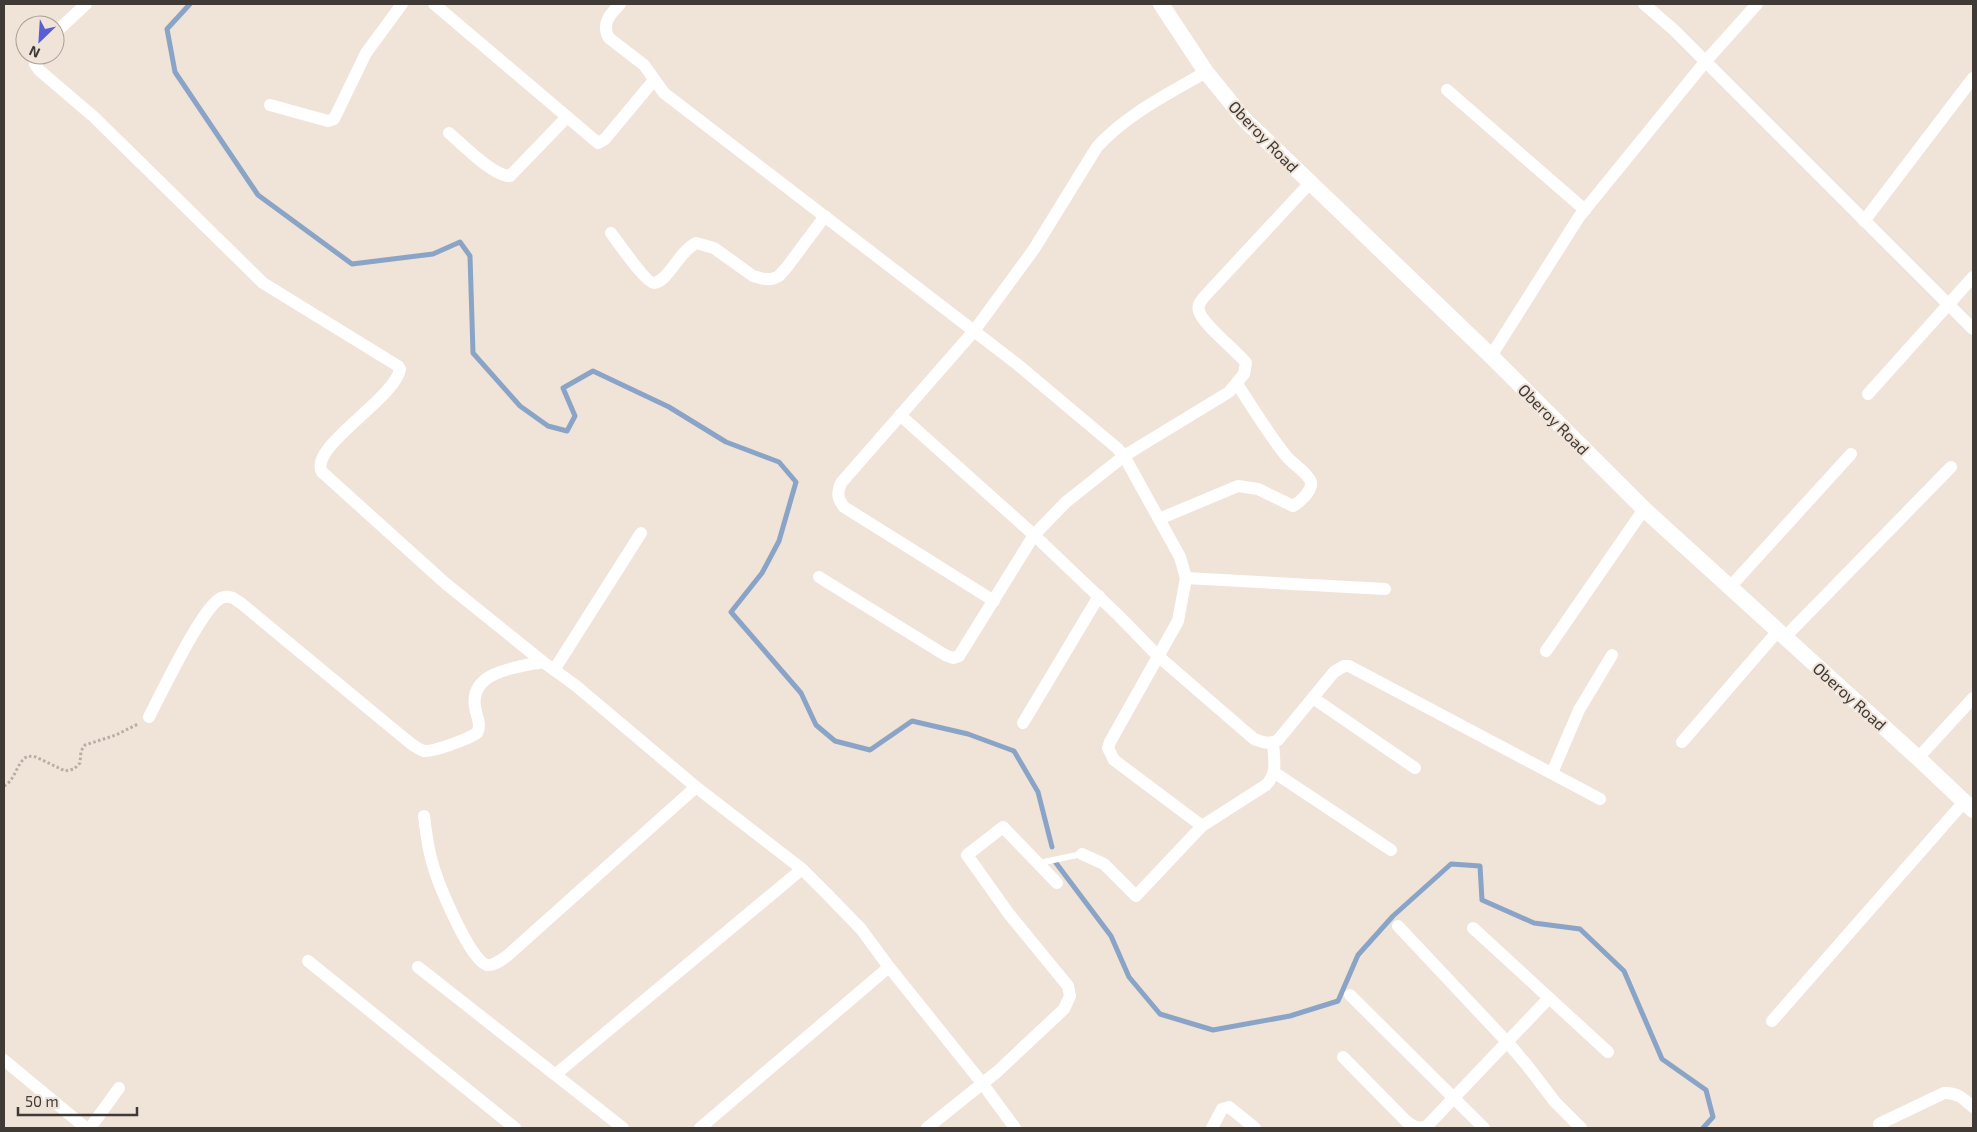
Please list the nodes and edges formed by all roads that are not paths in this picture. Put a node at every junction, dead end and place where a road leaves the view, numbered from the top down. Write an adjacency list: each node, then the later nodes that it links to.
1 (86, 4): 8 (street)
2 (402, 4): 15 (street)
3 (434, 4): 16 (street)
4 (620, 4): 13 (street)
5 (1161, 4): 11 (street, Oberoy Road)
6 (1644, 4): 9 (street)
7 (1757, 4): 9 (street)
8 (65, 24)
9 (1705, 62): 19 (street); 21 (street)
10 (36, 65): 48 (street)
11 (1206, 72): 18 (street, Oberoy Road); 26 (street)
12 (1973, 78): 21 (street)
13 (654, 80): 16 (street); 20 (street)
14 (1447, 90): 19 (street)
15 (270, 105)
16 (567, 117): 17 (street)
17 (449, 133)
18 (1310, 183): 27 (street, Oberoy Road); 28 (street)
19 (1585, 210): 27 (street)
20 (825, 216): 22 (street); 26 (street)
21 (1864, 221): 24 (street)
22 (611, 233)
23 (1973, 277): 24 (street)
24 (1948, 305): 25 (street); 29 (street)
25 (1973, 330)
26 (974, 331): 30 (street); 32 (street)
27 (1491, 356): 34 (street, Oberoy Road)
28 (1237, 384): 32 (street); 35 (street)
29 (1868, 394)
30 (900, 416): 37 (street); 43 (street)
31 (1851, 454): 40 (street)
32 (1124, 456): 35 (street); 37 (street)
33 (1951, 467): 44 (street)
34 (1644, 509): 40 (street, Oberoy Road); 45 (street)
35 (1159, 519): 39 (street)
36 (640, 533): 49 (street)
37 (1034, 535): 42 (street); 43 (street)
38 (819, 577): 43 (street)
39 (1186, 578): 41 (street); 47 (street)
40 (1730, 587): 44 (street, Oberoy Road)
41 (1385, 589)
42 (1099, 596): 47 (street); 53 (street)
43 (994, 600)
44 (1782, 634): 54 (street); 56 (street, Oberoy Road)
45 (1546, 651)
46 (1612, 655): 59 (street)
47 (1158, 656): 55 (street); 64 (street)
48 (542, 662): 49 (street); 52 (street)
49 (554, 670): 60 (street)
50 (1313, 698): 55 (street); 57 (street); 59 (street)
51 (1973, 698): 56 (street)
52 (149, 717)
53 (1023, 723)
54 (1682, 742)
55 (1273, 743): 58 (street)
56 (1918, 758): 62 (street, Oberoy Road)
57 (1415, 768)
58 (1275, 773): 64 (street); 65 (street)
59 (1552, 773): 61 (street)
60 (696, 787): 63 (street); 68 (street)
61 (1600, 799)
62 (1969, 806): 77 (street)
63 (424, 816)
64 (1202, 826): 66 (street)
65 (1392, 850)
66 (1082, 854): 67 (lane)
67 (1038, 864): 69 (street); 83 (street)
68 (802, 869): 74 (street); 82 (street)
69 (1057, 883)
70 (1398, 926): 78 (street)
71 (1473, 928): 76 (street)
72 (308, 961): 90 (street)
73 (418, 967): 82 (street)
74 (889, 968): 83 (street); 92 (street)
75 (1350, 995): 85 (street)
76 (1549, 998): 78 (street); 79 (street)
77 (1772, 1021)
78 (1508, 1043): 85 (street); 98 (street)
79 (1608, 1052)
80 (1343, 1057): 85 (street)
81 (4, 1060): 88 (street)
82 (556, 1074): 91 (street)
83 (982, 1083): 93 (street); 94 (street)
84 (119, 1088): 89 (street)
85 (1454, 1099): 97 (street)
86 (1973, 1107): 87 (street)
87 (1879, 1124)
88 (86, 1128)
89 (90, 1128)
90 (515, 1128)
91 (623, 1128)
92 (700, 1128)
93 (927, 1128)
94 (1015, 1128)
95 (1212, 1128): 96 (street)
96 (1255, 1128)
97 (1484, 1128)
98 (1581, 1128)

